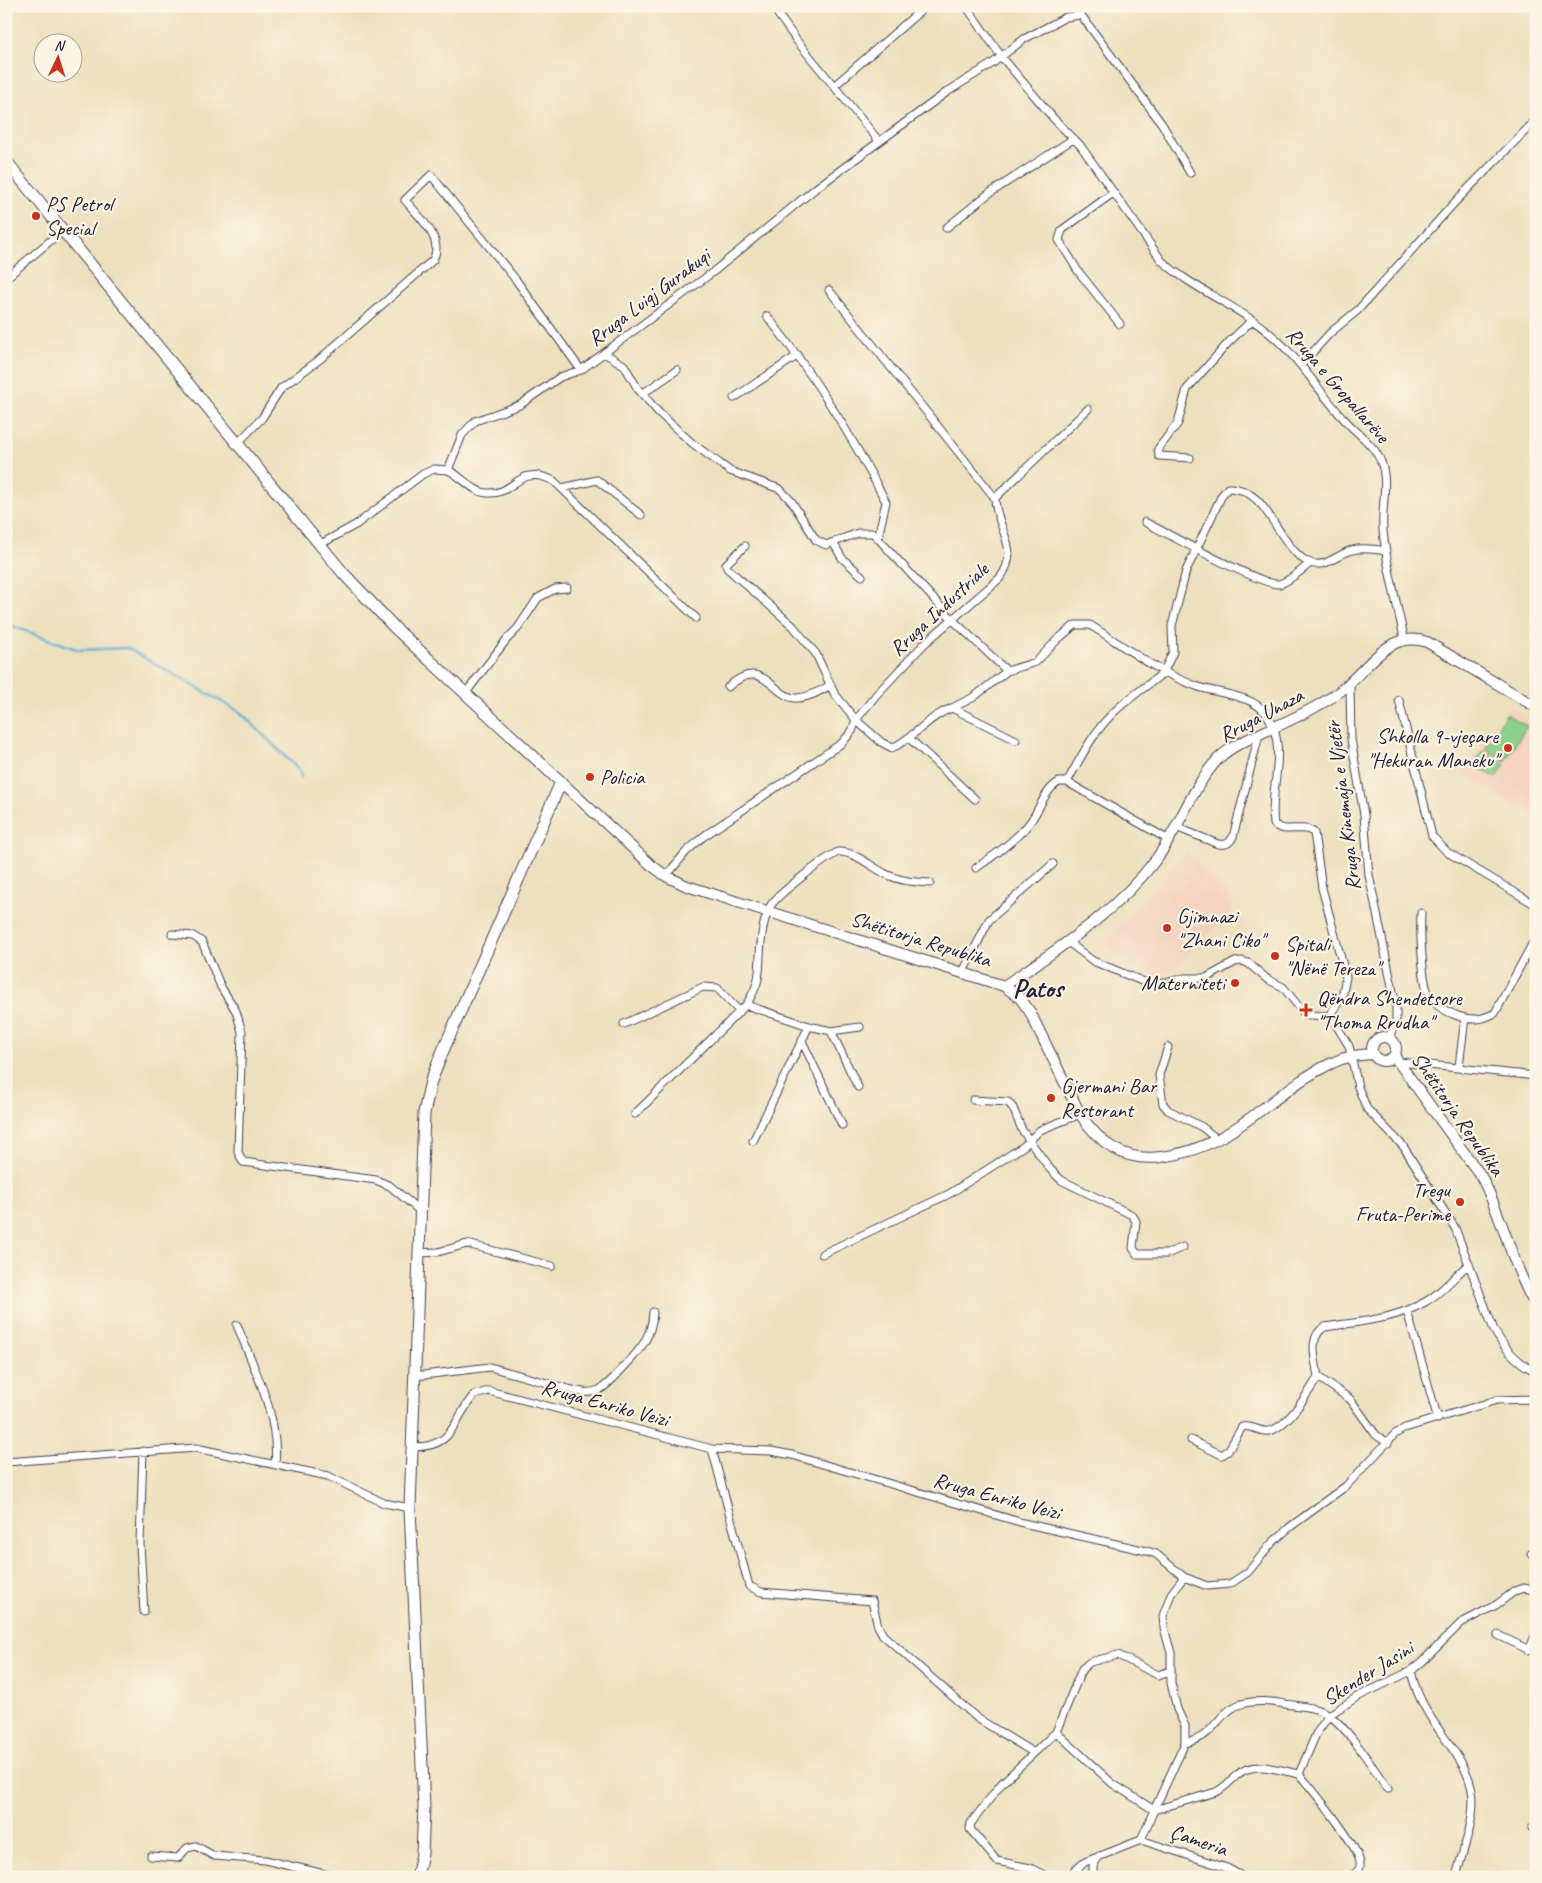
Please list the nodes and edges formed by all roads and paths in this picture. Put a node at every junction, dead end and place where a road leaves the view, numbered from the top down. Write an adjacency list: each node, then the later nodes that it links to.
1 (772, 6): 5 (street)
2 (926, 6): 5 (street)
3 (966, 6): 4 (street, Rruga e Gropallarëve)
4 (1001, 56): 7 (street, Rruga e Gropallarëve); 8 (street, Rruga Luigj Gurakuqi); 10 (street, Rruga Luigj Gurakuqi)
5 (834, 86): 8 (street)
6 (1536, 120): 21 (street)
7 (1073, 139): 11 (street, Rruga e Gropallarëve); 12 (street)
8 (879, 141): 19 (street, Rruga Luigj Gurakuqi)
9 (6, 161): 13 (main road)
10 (1190, 173)
11 (1113, 193): 17 (street, Rruga e Gropallarëve); 18 (street)
12 (946, 228)
13 (63, 230): 14 (street); 27 (main road)
14 (6, 278)
15 (829, 290): 31 (street, Rruga Industriale)
16 (767, 316): 20 (street)
17 (1254, 321): 21 (street, Rruga e Gropallarëve); 28 (street)
18 (1120, 324)
19 (604, 353): 22 (street, Rruga Luigj Gurakuqi); 24 (street)
20 (798, 355): 25 (street); 34 (street)
21 (1302, 364): 39 (street, Rruga e Gropallarëve)
22 (581, 370): 27 (street); 29 (street, Rruga Luigj Gurakuqi)
23 (677, 370): 24 (street)
24 (642, 394): 35 (street)
25 (734, 398)
26 (1088, 409): 31 (street)
27 (237, 444): 36 (main road)
28 (1190, 458)
29 (448, 470): 30 (street); 36 (street)
30 (562, 488): 32 (street); 43 (street)
31 (995, 498): 44 (street, Rruga Industriale)
32 (641, 515)
33 (1145, 522): 38 (street)
34 (878, 537): 35 (street); 44 (street)
35 (834, 544): 41 (street)
36 (319, 545): 51 (main road)
37 (745, 546): 49 (street)
38 (1196, 548): 40 (street); 40 (street); 47 (street)
39 (1386, 551): 40 (street); 45 (street, Rruga e Gropallarëve)
40 (1311, 563)
41 (862, 576)
42 (567, 588): 51 (street)
43 (696, 618)
44 (952, 620): 46 (street); 55 (street, Rruga Industriale)
45 (1404, 638): 48 (main road, Rruga Unaza); 53 (main road)
46 (1007, 671): 47 (street); 54 (street)
47 (1163, 673): 56 (street); 61 (street)
48 (1350, 684): 56 (main road, Rruga Unaza); 85 (street, Rruga Kinemaja e Vjetër)
49 (831, 685): 50 (street); 55 (street)
50 (728, 687)
51 (465, 694): 60 (main road)
52 (1399, 700): 69 (street)
53 (1536, 707)
54 (952, 708): 58 (street); 59 (street)
55 (856, 720): 58 (street); 67 (street, Rruga Industriale)
56 (1274, 728): 57 (main road, Rruga Unaza); 79 (street)
57 (1259, 735): 63 (main road, Rruga Unaza); 63 (street)
58 (909, 738): 62 (street)
59 (1016, 740)
60 (561, 782): 67 (main road, Shëtitorja Republika); 101 (main road)
61 (1067, 782): 64 (street); 66 (street)
62 (975, 799)
63 (1176, 827): 64 (main road, Rruga Unaza)
64 (1169, 840): 74 (main road, Rruga Unaza)
65 (1053, 864): 75 (street)
66 (976, 868)
67 (666, 876): 70 (main road, Shëtitorja Republika)
68 (930, 884): 70 (street)
69 (1536, 905)
70 (768, 912): 75 (main road, Shëtitorja Republika); 77 (street)
71 (1421, 913): 80 (street)
72 (172, 934): 101 (street)
73 (1536, 937): 80 (street)
74 (1068, 942): 76 (main road, Rruga Unaza); 79 (street)
75 (963, 972): 76 (main road, Shëtitorja Republika)
76 (1004, 986): 96 (main road, Shëtitorja Republika)
77 (746, 1005): 78 (street); 82 (street)
78 (739, 1011): 81 (street); 95 (street)
79 (1328, 1016): 89 (street)
80 (1464, 1018): 91 (street)
81 (624, 1024)
82 (809, 1026): 84 (street); 86 (street)
83 (860, 1027): 84 (street)
84 (831, 1031): 93 (street)
85 (1390, 1038): 88 (main road); 90 (main road)
86 (802, 1042): 97 (street); 100 (street)
87 (1168, 1047): 99 (street)
88 (1373, 1054): 89 (main road, Shëtitorja Republika); 90 (main road)
89 (1351, 1056): 99 (main road, Shëtitorja Republika); 105 (street)
90 (1397, 1058): 91 (street); 107 (main road, Shëtitorja Republika)
91 (1459, 1066): 92 (street)
92 (1536, 1076)
93 (858, 1086)
94 (973, 1100): 98 (street)
95 (635, 1114)
96 (1080, 1114): 98 (street); 99 (main road, Shëtitorja Republika)
97 (842, 1125)
98 (1029, 1140): 102 (street); 104 (street)
99 (1218, 1140)
100 (753, 1141)
101 (420, 1211): 103 (main road)
102 (1183, 1247)
103 (418, 1254): 106 (street); 112 (main road)
104 (822, 1254)
105 (1469, 1264): 108 (street); 111 (street)
106 (552, 1266)
107 (1536, 1306)
108 (1408, 1310): 113 (street); 115 (street)
109 (653, 1312): 112 (street)
110 (237, 1325): 122 (street)
111 (1536, 1372)
112 (415, 1376): 118 (main road)
113 (1318, 1377): 116 (street); 117 (street)
114 (1536, 1399): 115 (street, Rruga Enriko Veizi)
115 (1438, 1419): 117 (street, Rruga Enriko Veizi)
116 (1191, 1440)
117 (1388, 1442): 124 (street, Rruga Enriko Veizi)
118 (412, 1447): 119 (street, Rruga Enriko Veizi); 123 (main road)
119 (712, 1449): 124 (street, Rruga Enriko Veizi); 135 (street)
120 (143, 1451): 121 (street); 122 (street); 126 (street)
121 (6, 1462)
122 (275, 1466): 123 (street)
123 (410, 1508): 144 (main road)
124 (1184, 1577): 130 (street)
125 (1536, 1590): 131 (street, Skender Jasini)
126 (144, 1612)
127 (1536, 1634): 129 (street)
128 (1498, 1635): 129 (street)
129 (1533, 1652)
130 (1170, 1671): 133 (street); 134 (street)
131 (1411, 1671): 132 (street, Skender Jasini); 142 (street)
132 (1329, 1715): 134 (street); 136 (street, Skender Jasini); 137 (street)
133 (1056, 1732): 135 (street); 138 (street)
134 (1186, 1744): 138 (street)
135 (1034, 1753): 145 (street)
136 (1298, 1774): 138 (street); 149 (street)
137 (1388, 1790)
138 (1154, 1810): 139 (street)
139 (1142, 1840): 141 (street); 148 (street, Çameria)
140 (151, 1856): 143 (street)
141 (1099, 1856): 146 (street); 147 (street)
142 (1457, 1873)
143 (337, 1877)
144 (417, 1877)
145 (1048, 1877)
146 (1067, 1877)
147 (1093, 1877)
148 (1243, 1877)
149 (1350, 1877)

